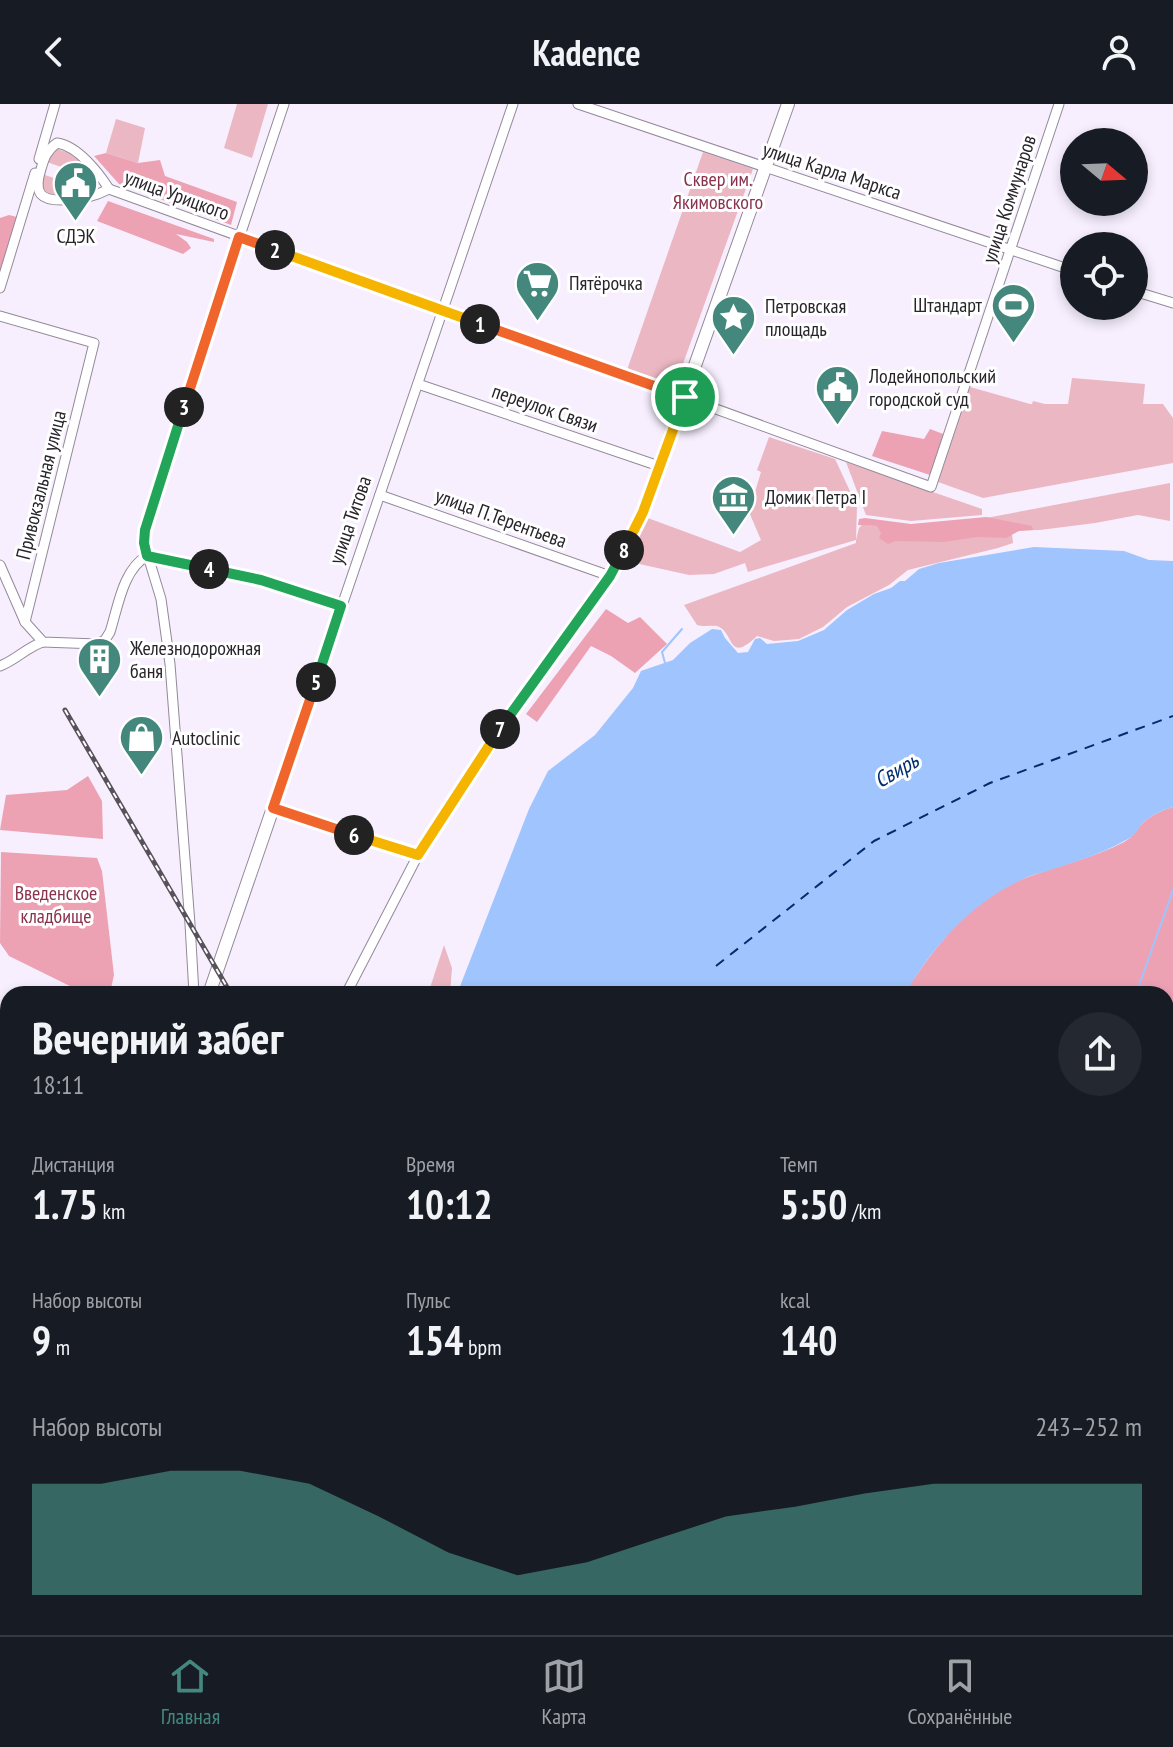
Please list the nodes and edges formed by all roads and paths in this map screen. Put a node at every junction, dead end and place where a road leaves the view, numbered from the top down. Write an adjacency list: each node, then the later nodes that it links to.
1 (55, 104): 7 (street)
2 (284, 104): 13 (street)
3 (513, 104): 19 (street, улица Титова)
4 (578, 104): 9 (street, улица Карла Маркса)
5 (788, 104): 9 (main road)
6 (1059, 104): 14 (street, улица Коммунаров)
7 (49, 124): 8 (street); 12 (street)
8 (54, 144): 10 (street); 11 (street)
9 (764, 168): 14 (street, улица Карла Маркса); 22 (main road)
10 (109, 189): 11 (street); 13 (street, улица Урицкого)
11 (41, 194): 12 (street)
12 (25, 205): 16 (street)
13 (239, 237): 19 (street, улица Урицкого); 26 (street)
14 (1011, 250): 15 (street, улица Карла Маркса); 24 (street, улица Коммунаров)
15 (1060, 266)
16 (0, 288)
17 (1148, 295): 18 (street)
18 (1173, 303)
19 (442, 310): 21 (street, улица Титова); 22 (street, улица Урицкого)
20 (0, 316): 30 (street, Привокзальная улица)
21 (418, 384): 23 (street, переулок Связи); 25 (street, улица Титова)
22 (685, 397): 23 (main road); 24 (street, улица Урицкого)
23 (659, 466): 28 (main road)
24 (931, 487)
25 (380, 495): 28 (street, улица П.Терентьева); 29 (street, улица Титова)
26 (147, 556): 29 (street); 31 (street); 35 (street)
27 (0, 565): 30 (street, Привокзальная улица)
28 (610, 576): 34 (main road)
29 (341, 606): 33 (street, улица Титова)
30 (25, 622): 31 (street)
31 (43, 642): 32 (street)
32 (0, 666)
33 (273, 808): 34 (main road); 36 (main road, улица Титова)
34 (418, 855): 37 (street)
35 (193, 986)
36 (212, 986)
37 (350, 986)

